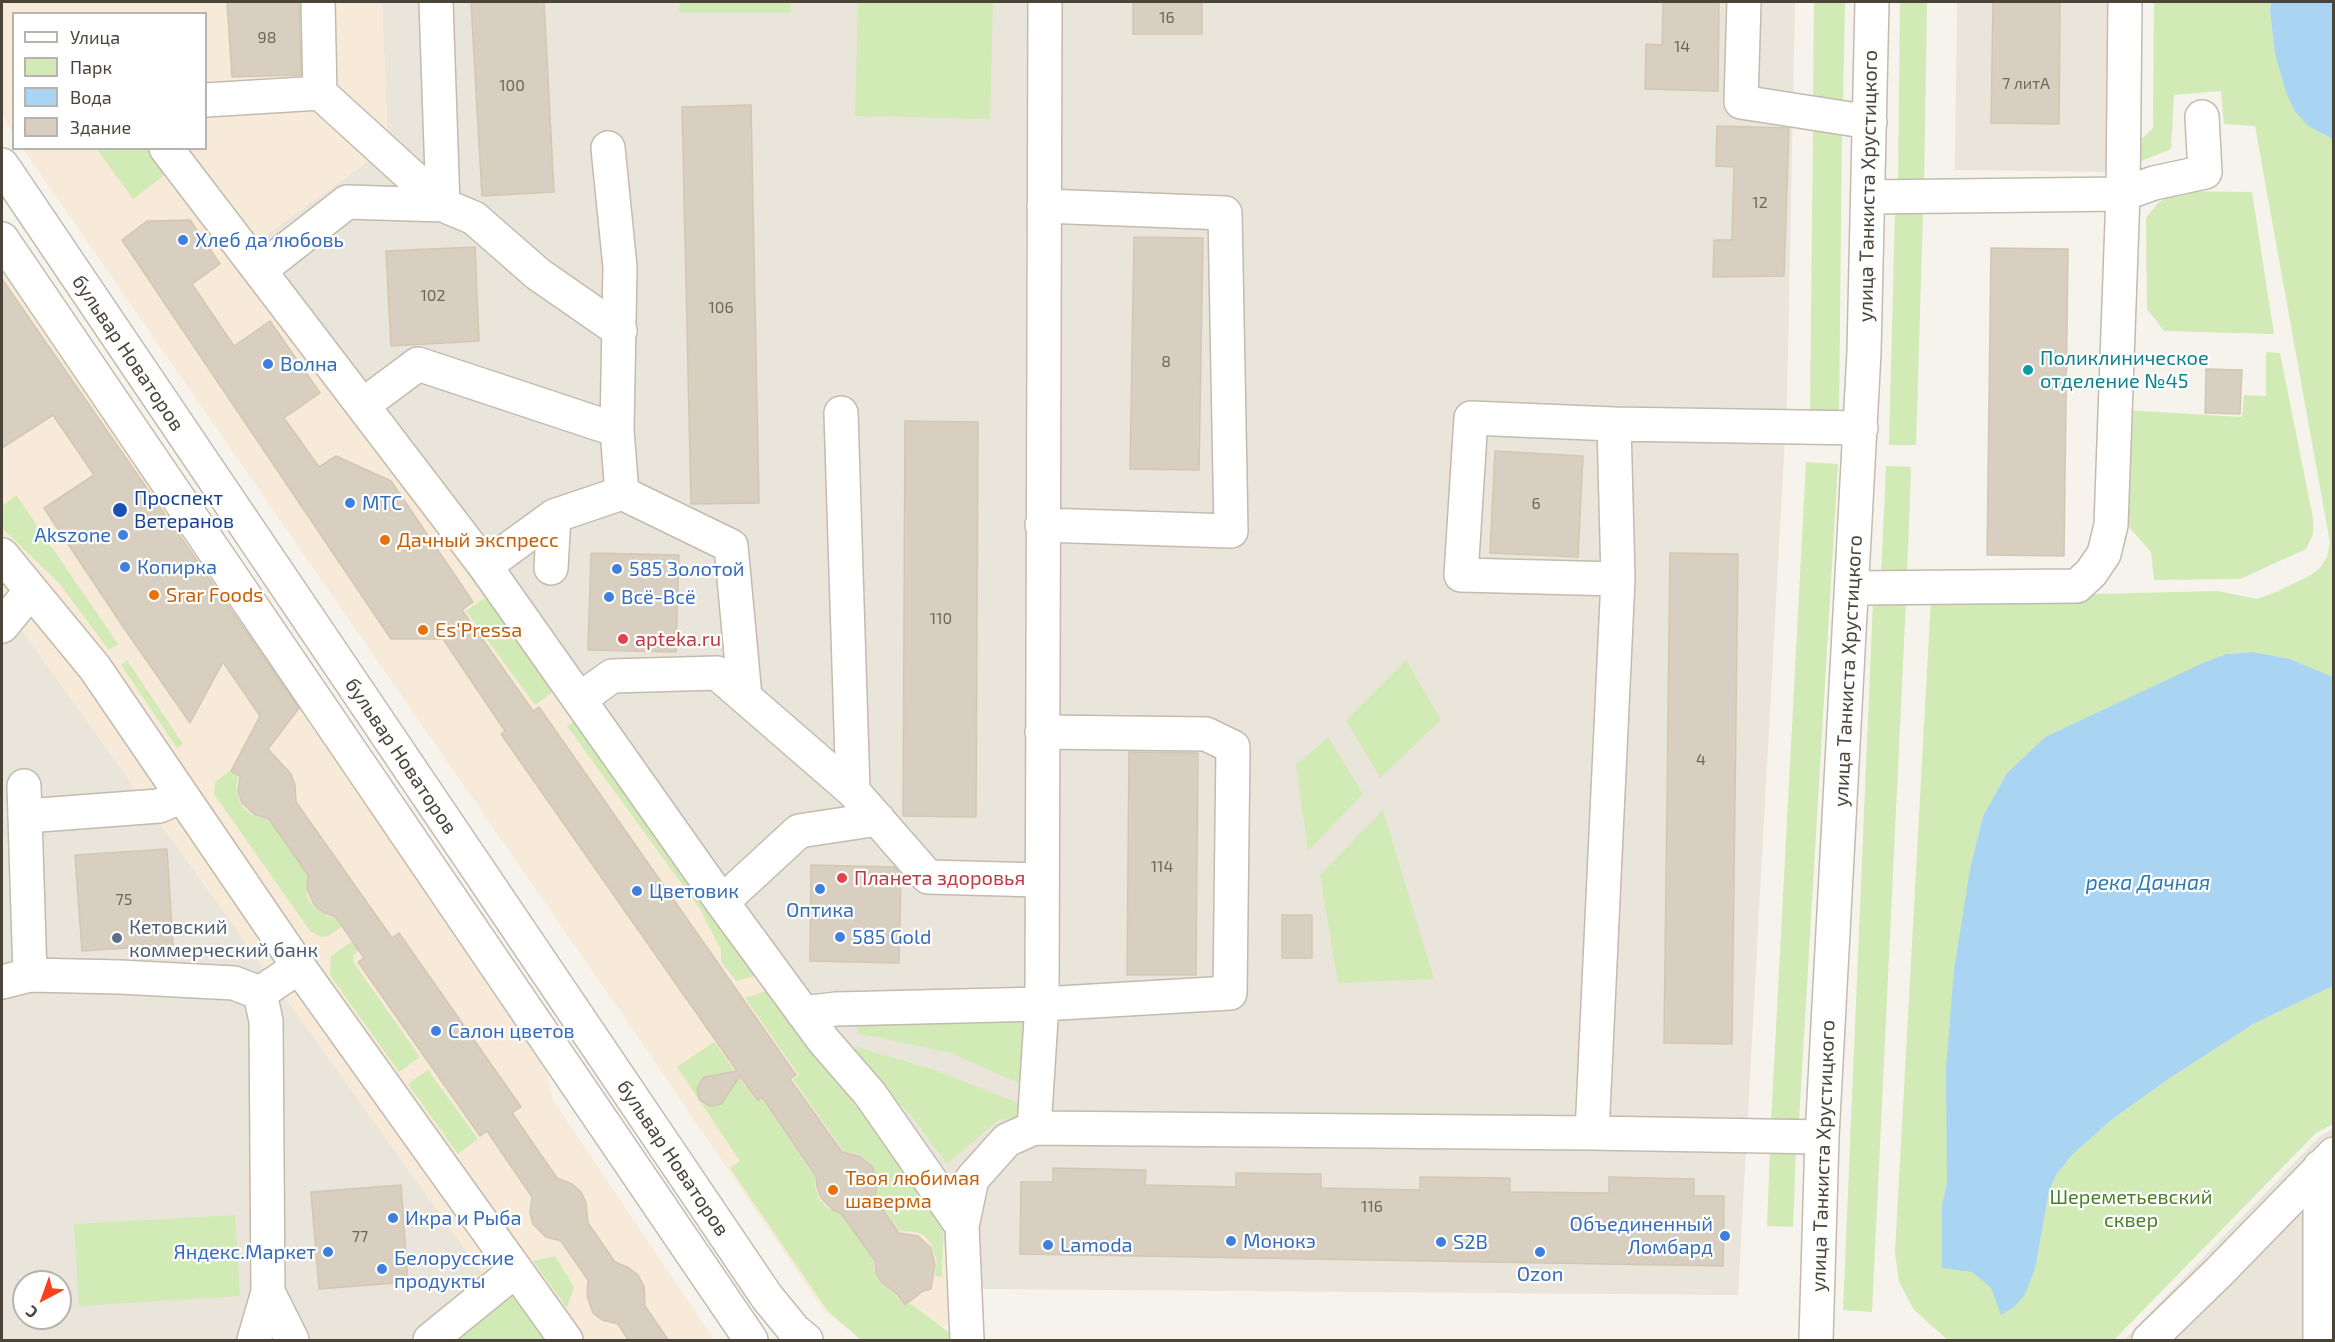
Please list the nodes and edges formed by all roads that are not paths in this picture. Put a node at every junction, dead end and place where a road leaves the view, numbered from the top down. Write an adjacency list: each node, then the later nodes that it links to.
1 (318, 2): 7 (street)
2 (436, 2): 16 (street)
3 (1045, 2): 17 (street)
4 (1744, 2): 10 (street)
5 (1872, 2): 10 (street, улица Танкиста Хрустицкого)
6 (2124, 2): 14 (street)
7 (320, 93): 8 (street); 16 (street)
8 (207, 100)
9 (2202, 117): 14 (street)
10 (1870, 122): 15 (street, улица Танкиста Хрустицкого)
11 (608, 148): 20 (street)
12 (168, 150): 19 (street)
13 (2, 165): 61 (street, бульвар Новаторов)
14 (2123, 194): 15 (street); 33 (street)
15 (1868, 197): 24 (street, улица Танкиста Хрустицкого)
16 (443, 205): 19 (street); 20 (street)
17 (1044, 206): 28 (street); 28 (street)
18 (2, 239): 60 (street, бульвар Новаторов)
19 (260, 270): 21 (street)
20 (620, 331): 25 (street)
21 (363, 405): 25 (street); 30 (street)
22 (841, 413): 39 (street)
23 (1614, 424): 24 (street); 32 (street); 32 (street)
24 (1861, 429): 33 (street, улица Танкиста Хрустицкого)
25 (617, 430): 26 (street)
26 (622, 493): 27 (street); 36 (street)
27 (554, 516): 30 (street); 31 (street)
28 (1042, 525): 38 (street)
29 (2, 555): 34 (street)
30 (485, 566): 37 (street)
31 (551, 568)
32 (1618, 579): 50 (street)
33 (1853, 588): 51 (street, улица Танкиста Хрустицкого)
34 (30, 592): 35 (street); 40 (street)
35 (2, 626)
36 (745, 697): 37 (street); 39 (street)
37 (580, 699): 43 (street)
38 (1042, 732): 42 (street); 47 (street)
39 (853, 791): 41 (street)
40 (182, 796): 44 (street); 45 (street)
41 (878, 819): 42 (street); 43 (street)
42 (1041, 880): 47 (street)
43 (722, 902): 48 (street)
44 (299, 967): 46 (street); 54 (street)
45 (16, 979): 46 (street)
46 (260, 993): 55 (street)
47 (1042, 1004): 48 (street); 49 (street)
48 (803, 1013): 53 (street)
49 (1034, 1128): 50 (street); 53 (street)
50 (1592, 1133): 51 (street)
51 (1822, 1137): 63 (street, улица Танкиста Хрустицкого)
52 (2327, 1160): 64 (street); 65 (street)
53 (962, 1226): 62 (street)
54 (516, 1270): 58 (street); 59 (street)
55 (268, 1292): 56 (street); 57 (street)
56 (254, 1341)
57 (292, 1341)
58 (430, 1341)
59 (566, 1341)
60 (751, 1341)
61 (806, 1341)
62 (967, 1341)
63 (1816, 1341)
64 (2149, 1341)
65 (2320, 1341)

